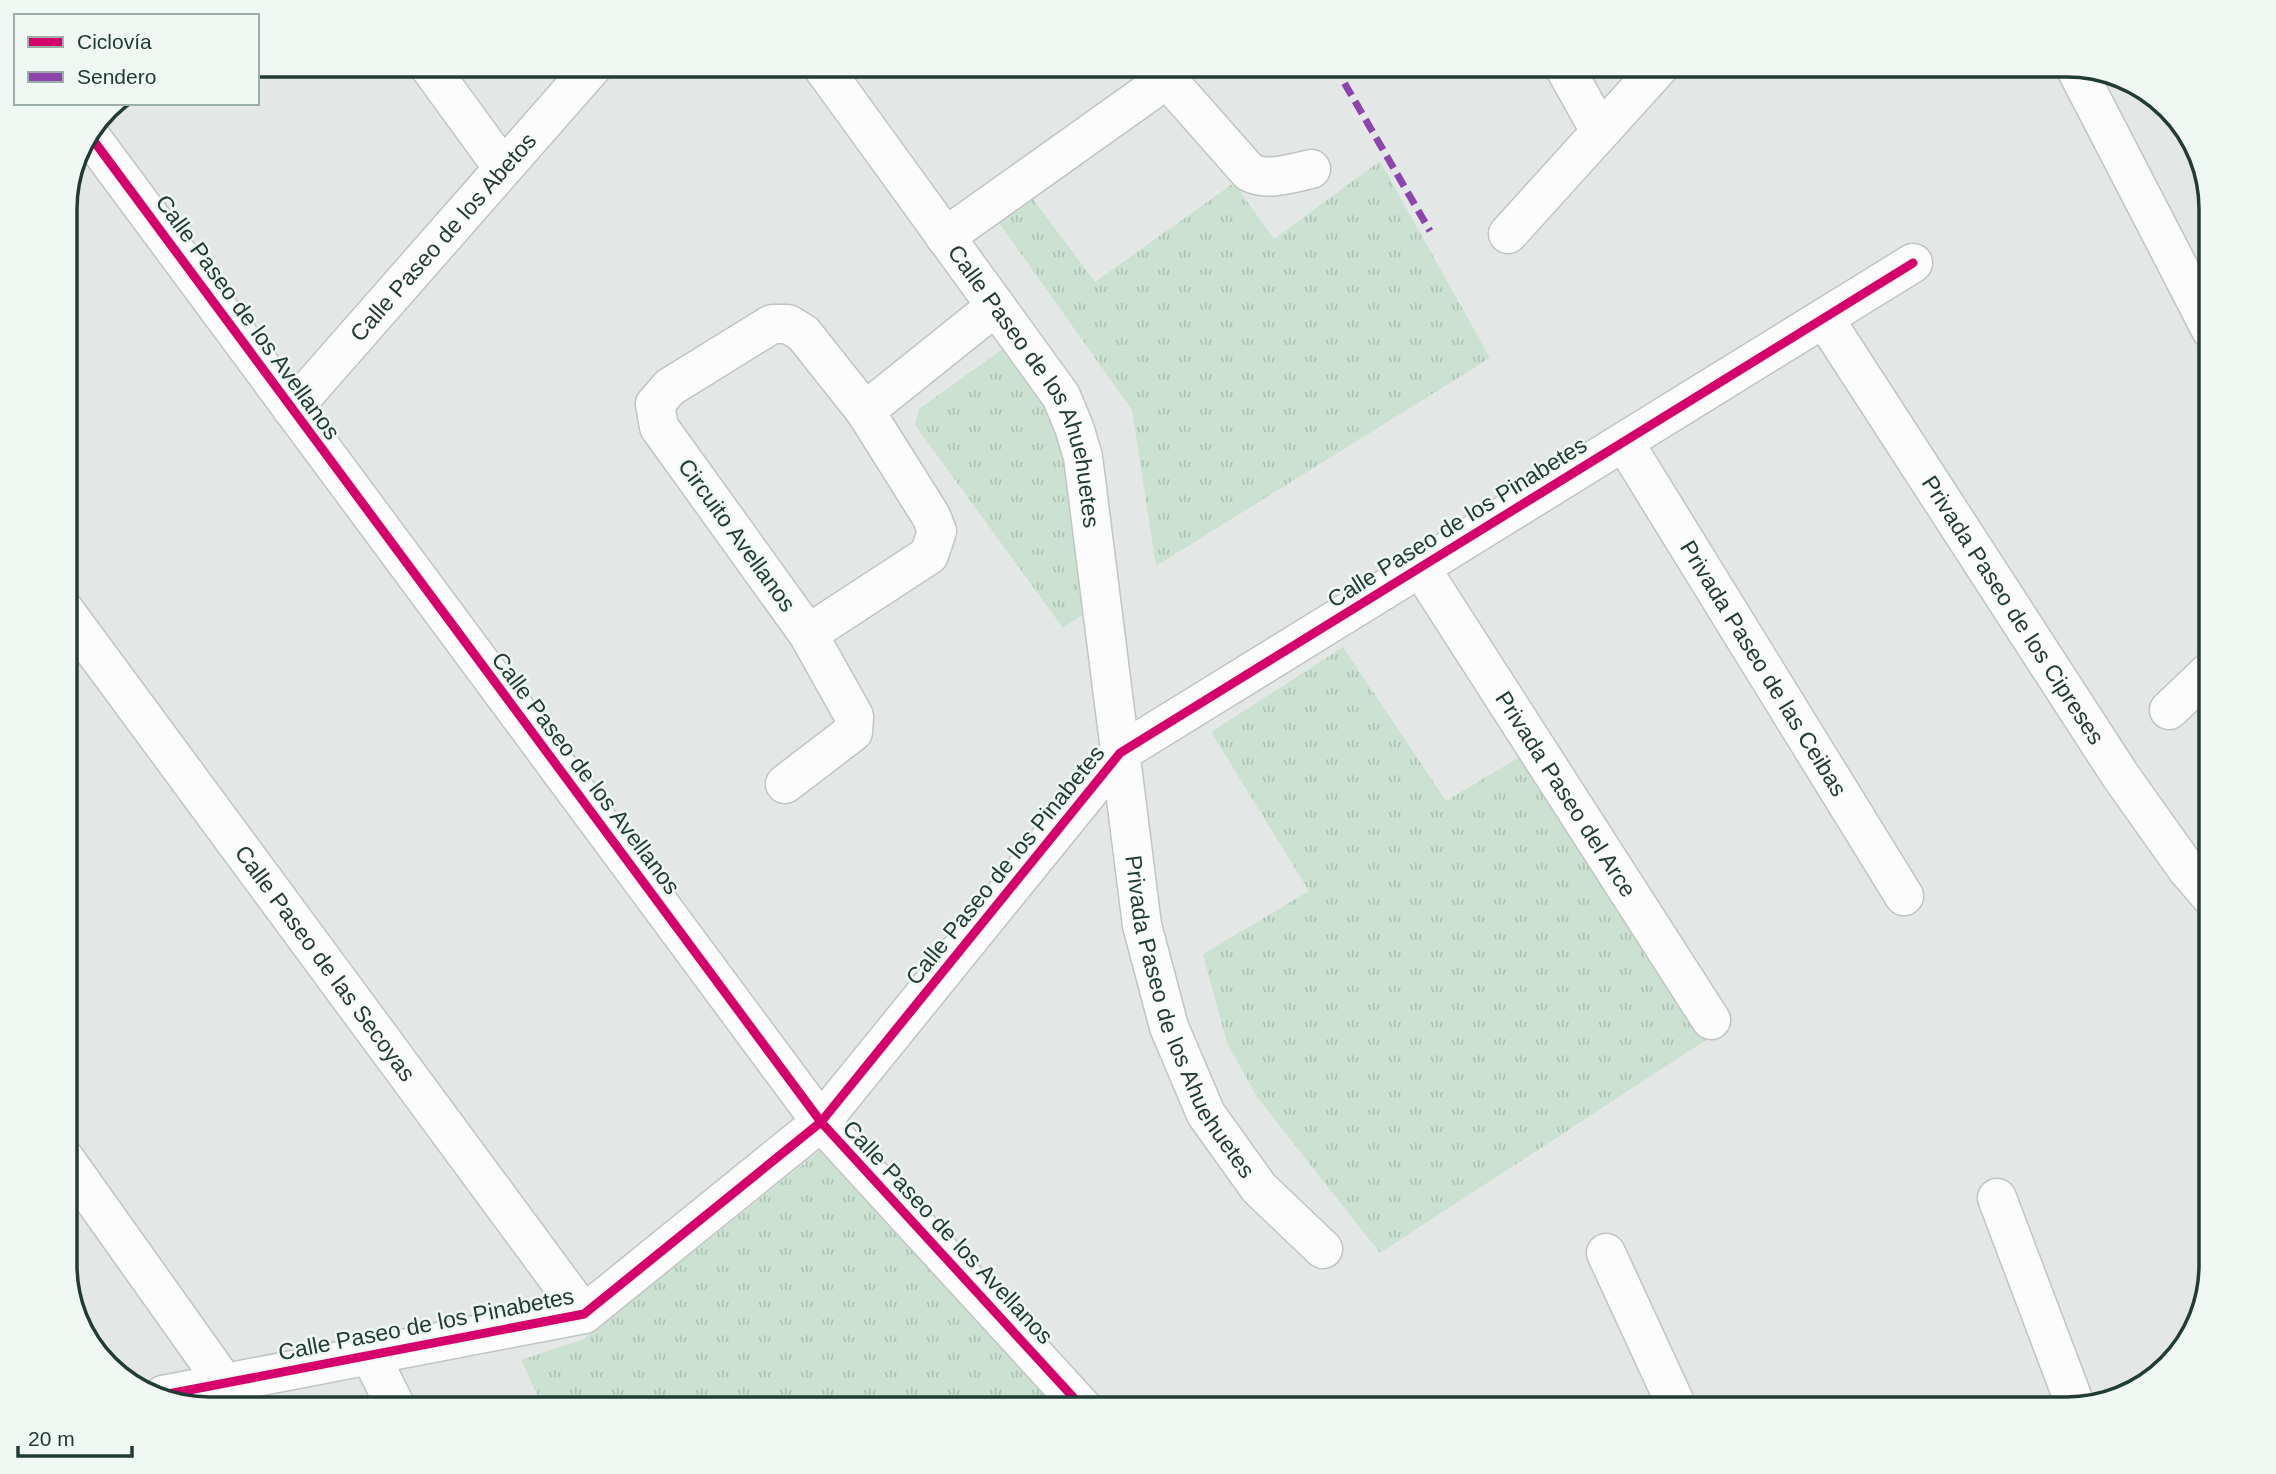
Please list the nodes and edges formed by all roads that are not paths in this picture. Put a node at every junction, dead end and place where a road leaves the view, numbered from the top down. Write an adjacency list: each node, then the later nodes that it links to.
1 (437, 77): 11 (street)
2 (583, 77): 11 (street, Calle Paseo de los Abetos)
3 (830, 77): 14 (street, Calle Paseo de los Ahuehuetes)
4 (1155, 77): 14 (street)
5 (1166, 77): 12 (street)
6 (1570, 77): 9 (street)
7 (1650, 77): 9 (street)
8 (2081, 78): 17 (street)
9 (1600, 131): 13 (street)
10 (95, 143): 19 (street, Calle Paseo de los Avellanos)
11 (503, 168): 19 (street, Calle Paseo de los Abetos)
12 (1311, 169)
13 (1508, 234)
14 (945, 237): 16 (street, Calle Paseo de los Ahuehuetes)
15 (1913, 263): 18 (street, Calle Paseo de los Pinabetes)
16 (996, 306): 20 (street); 27 (street, Calle Paseo de los Ahuehuetes)
17 (2199, 307)
18 (1824, 318): 21 (street, Calle Paseo de los Pinabetes); 29 (street, Privada Paseo de los Cipreses)
19 (292, 409): 32 (street, Calle Paseo de los Avellanos)
20 (865, 411): 24 (street, Circuito Avellanos); 24 (street, Circuito Avellanos)
21 (1624, 442): 22 (street, Calle Paseo de los Pinabetes); 30 (street, Privada Paseo de las Ceibas)
22 (1420, 568): 27 (street, Calle Paseo de los Pinabetes); 31 (street, Privada Paseo del Arce)
23 (77, 627): 37 (street, Calle Paseo de las Secoyas)
24 (808, 634): 28 (street)
25 (2199, 681): 26 (street)
26 (2169, 710)
27 (1120, 753): 32 (street, Calle Paseo de los Pinabetes); 35 (street, Privada Paseo de los Ahuehuetes)
28 (786, 785)
29 (2199, 883)
30 (1904, 895)
31 (1711, 1020)
32 (821, 1122): 37 (street, Calle Paseo de los Pinabetes); 42 (street, Calle Paseo de los Avellanos)
33 (77, 1176): 39 (street)
34 (1997, 1198): 44 (street)
35 (1323, 1250)
36 (1606, 1252): 43 (street)
37 (584, 1314): 38 (street, Calle Paseo de los Pinabetes)
38 (370, 1355): 39 (street, Calle Paseo de los Pinabetes); 41 (street)
39 (225, 1384): 40 (street, Calle Paseo de los Pinabetes)
40 (175, 1393)
41 (391, 1397)
42 (1072, 1397)
43 (1672, 1397)
44 (2072, 1397)

